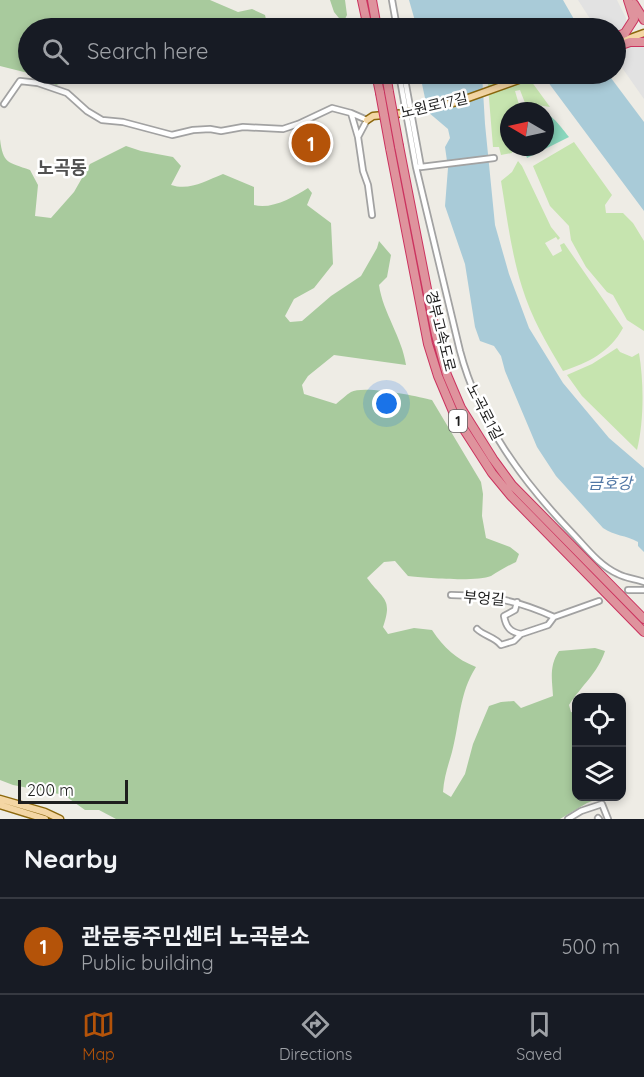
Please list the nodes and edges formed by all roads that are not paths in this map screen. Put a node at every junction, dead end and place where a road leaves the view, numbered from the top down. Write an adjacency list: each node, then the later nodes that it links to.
1 (362, 0): 5 (highway)
2 (372, 0): 6 (highway)
3 (392, 0): 7 (street)
4 (629, 0): 8 (highway); 9 (highway)
5 (366, 18)
6 (375, 18)
7 (395, 18)
8 (644, 20)
9 (626, 32)
10 (644, 33): 11 (main road)
11 (626, 40)
12 (644, 42): 13 (highway)
13 (626, 43)
14 (18, 84): 21 (street)
15 (41, 84): 22 (street)
16 (378, 84): 26 (highway, 경부고속도로 / 1, bridge)
17 (388, 84): 26 (highway, 경부고속도로 / 1, bridge)
18 (403, 84): 23 (street, 노곡로1길)
19 (404, 84): 28 (street)
20 (507, 84): 23 (main road, 노원로17길, bridge)
21 (4, 104)
22 (351, 113): 24 (street); 25 (street)
23 (405, 113): 24 (main road, 노원로17길); 28 (street, 노곡로1길)
24 (367, 120): 25 (street)
25 (358, 136): 29 (street)
26 (394, 147): 37 (highway, 경부고속도로 / 1); 39 (highway, 경부고속도로 / 1)
27 (494, 158): 28 (street)
28 (419, 167): 30 (street, 노곡로1길)
29 (372, 215)
30 (644, 582)
31 (628, 590): 32 (street)
32 (644, 590)
33 (451, 596): 35 (street, 부엉길)
34 (599, 601): 36 (street, 부엉길)
35 (517, 602): 36 (street, 부엉길); 40 (street, 부엉길)
36 (554, 617): 40 (street, 부엉길)
37 (644, 619)
38 (477, 629): 40 (street, 부엉길)
39 (644, 632)
40 (520, 634)
41 (0, 799): 44 (main road)
42 (0, 806): 43 (main road)
43 (45, 819)
44 (60, 819)
45 (568, 819): 46 (street)
46 (608, 819)

